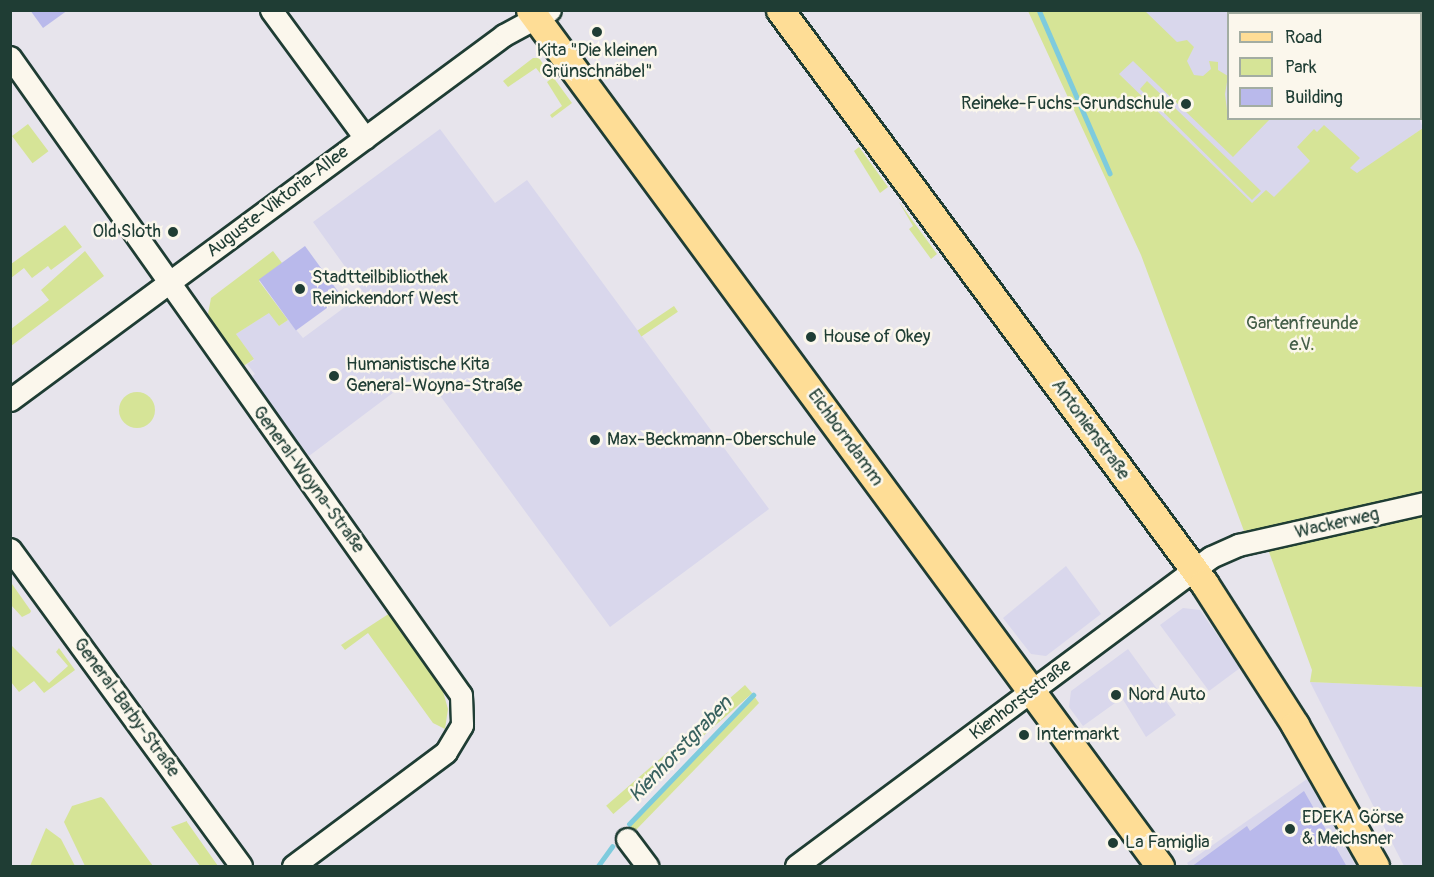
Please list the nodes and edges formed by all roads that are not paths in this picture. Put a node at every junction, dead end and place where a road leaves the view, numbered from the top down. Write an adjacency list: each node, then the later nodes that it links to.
1 (271, 10): 5 (street)
2 (780, 10): 11 (main road, Antonienstraße)
3 (539, 14): 5 (street, Auguste-Viktoria-Allee); 12 (main road, Eichborndamm)
4 (10, 57): 6 (street, General-Woyna-Straße)
5 (365, 138): 6 (street, Auguste-Viktoria-Allee)
6 (169, 283): 7 (street, Auguste-Viktoria-Allee); 15 (street, General-Woyna-Straße)
7 (10, 400)
8 (1424, 503): 9 (street, Wackerweg)
9 (1251, 543): 11 (street, Kienhorststraße)
10 (10, 549): 14 (street, General-Barby-Straße)
11 (1194, 570): 12 (street, Kienhorststraße); 19 (main road, Antonienstraße)
12 (1032, 692): 17 (street, Kienhorststraße); 18 (main road, Eichborndamm)
13 (627, 839): 16 (street)
14 (241, 867)
15 (293, 867)
16 (647, 867)
17 (796, 867)
18 (1161, 867)
19 (1375, 867)

